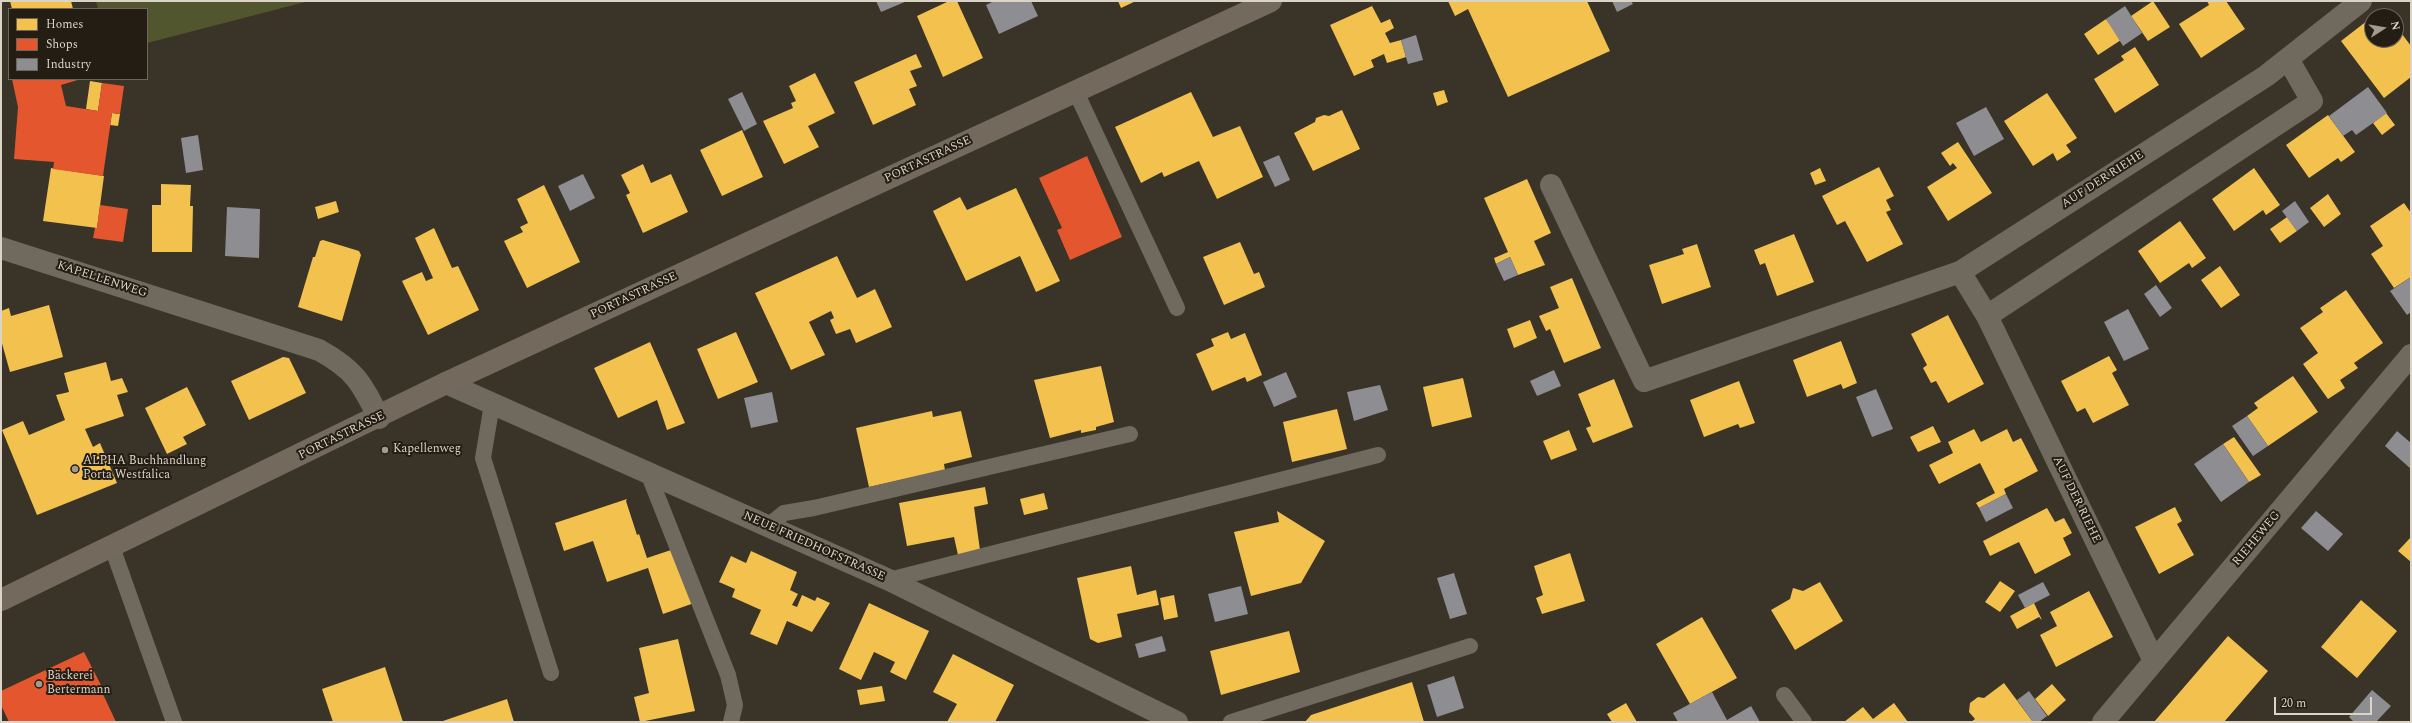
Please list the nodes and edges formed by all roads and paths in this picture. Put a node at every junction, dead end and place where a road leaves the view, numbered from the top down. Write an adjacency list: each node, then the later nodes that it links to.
1 (1271, 1): 4 (main road, PORTASTRASSE)
2 (2361, 1): 3 (street, AUF DER RIEHE)
3 (2288, 59): 7 (street, AUF DER RIEHE); 9 (street)
4 (1076, 92): 8 (lane); 11 (main road, PORTASTRASSE)
5 (1552, 185): 7 (street)
6 (1, 248): 13 (street, KAPELLENWEG)
7 (1960, 272): 9 (street, AUF DER RIEHE)
8 (1177, 308)
9 (1987, 316): 22 (street, AUF DER RIEHE)
10 (2411, 355): 22 (street, RIEHEWEG)
11 (446, 383): 12 (street, NEUE FRIEDHOFSTRASSE); 13 (main road, PORTASTRASSE)
12 (492, 404): 16 (street, NEUE FRIEDHOFSTRASSE); 23 (lane)
13 (379, 418): 18 (main road, PORTASTRASSE)
14 (1130, 434): 17 (lane)
15 (1378, 455): 19 (lane)
16 (648, 473): 17 (street, NEUE FRIEDHOFSTRASSE); 26 (lane)
17 (768, 526): 19 (street, NEUE FRIEDHOFSTRASSE)
18 (112, 547): 20 (main road, PORTASTRASSE); 25 (lane)
19 (889, 580): 27 (street, NEUE FRIEDHOFSTRASSE)
20 (1, 600)
21 (1470, 646): 28 (lane)
22 (2154, 661): 30 (street, RIEHEWEG)
23 (551, 673)
24 (1784, 695): 29 (lane)
25 (174, 722)
26 (731, 722)
27 (1177, 722)
28 (1231, 722)
29 (1804, 722)
30 (2102, 722)

